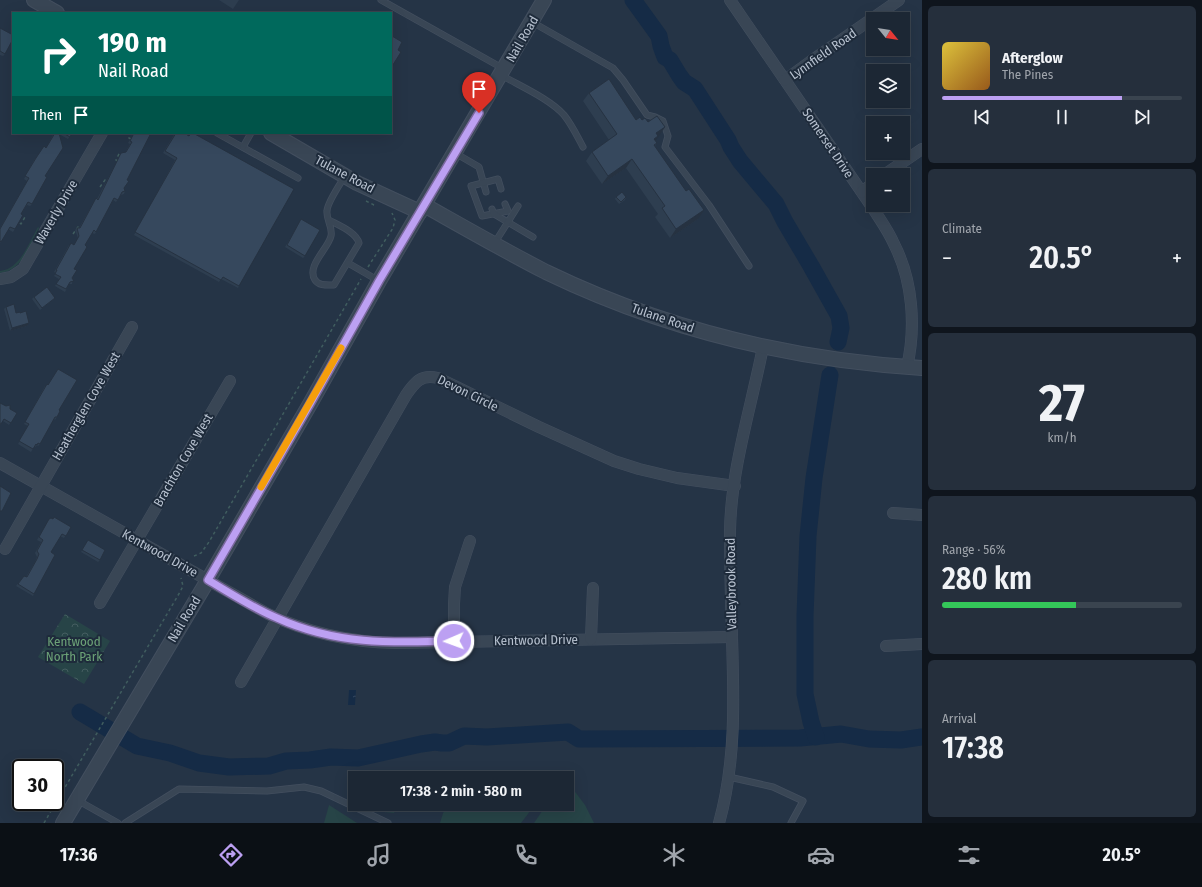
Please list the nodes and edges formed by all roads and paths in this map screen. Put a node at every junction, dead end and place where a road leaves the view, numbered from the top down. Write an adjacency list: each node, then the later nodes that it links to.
1 (34, 0): 6 (street)
2 (381, 0): 8 (lane)
3 (544, 0): 7 (street, Nail Road)
4 (730, 0): 9 (street, Somerset Drive)
5 (892, 2): 9 (street, Lynnfield Road)
6 (55, 12)
7 (532, 21): 8 (street, Nail Road); 48 (lane)
8 (503, 72): 17 (lane); 20 (street, Nail Road)
9 (785, 80): 31 (street, Somerset Drive)
10 (101, 134): 50 (street, Waverly Drive)
11 (131, 134): 15 (path)
12 (219, 134): 16 (lane)
13 (250, 134): 16 (lane)
14 (273, 134): 23 (street, Tulane Road)
15 (131, 139)
16 (243, 147): 24 (lane)
17 (583, 148)
18 (922, 149): 22 (street)
19 (120, 152): 21 (path)
20 (455, 153): 26 (lane); 36 (street, Nail Road)
21 (118, 161)
22 (894, 168)
23 (345, 175): 36 (street, Tulane Road); 40 (lane)
24 (298, 178)
25 (106, 181): 27 (path)
26 (483, 183): 29 (lane); 30 (lane); 38 (lane)
27 (100, 188)
28 (866, 188): 31 (street)
29 (501, 189)
30 (486, 192)
31 (862, 192): 54 (street, Somerset Drive)
32 (365, 200): 34 (path)
33 (505, 204): 38 (lane)
34 (379, 205)
35 (518, 206): 41 (lane)
36 (422, 208): 46 (street, Tulane Road); 51 (street, Nail Road)
37 (391, 211): 49 (path)
38 (493, 211): 41 (lane)
39 (25, 217): 42 (path)
40 (329, 220): 47 (lane); 47 (lane)
41 (508, 222): 45 (lane); 46 (lane)
42 (20, 223)
43 (80, 228): 44 (path)
44 (73, 234)
45 (533, 236)
46 (494, 244): 53 (street, Tulane Road)
47 (348, 263): 49 (lane)
48 (749, 266)
49 (364, 273): 51 (lane); 65 (path)
50 (0, 280)
51 (379, 281): 67 (street, Nail Road)
52 (132, 327): 58 (street, Heatherglen Cove West)
53 (763, 347): 54 (street, Tulane Road); 59 (street, Valleybrook Road)
54 (907, 367): 55 (street, Tulane Road)
55 (922, 368)
56 (230, 381): 62 (street, Brachton Cove West)
57 (0, 462): 58 (street, Kentwood Drive)
58 (40, 486): 62 (street, Kentwood Drive); 64 (street, Heatherglen Cove West)
59 (735, 486): 70 (street, Devon Circle); 71 (street, Valleybrook Road)
60 (893, 513): 61 (street)
61 (922, 515)
62 (137, 540): 67 (street, Kentwood Drive); 69 (street, Brachton Cove West)
63 (470, 541): 73 (street)
64 (5, 549)
65 (194, 556)
66 (178, 575): 80 (path)
67 (208, 580): 70 (street, Kentwood Drive); 78 (street, Nail Road)
68 (593, 588): 72 (street)
69 (100, 603)
70 (278, 619): 73 (street, Kentwood Drive); 76 (street, Devon Circle)
71 (732, 637): 72 (street, Kentwood Drive); 77 (street, Valleybrook Road)
72 (591, 639): 73 (street, Kentwood Drive)
73 (454, 641)
74 (922, 644): 75 (street)
75 (886, 646)
76 (241, 682)
77 (729, 777): 85 (street, Valleybrook Road); 86 (lane)
78 (76, 800): 79 (lane); 81 (street, Nail Road)
79 (108, 820): 82 (lane)
80 (44, 823)
81 (63, 823)
82 (118, 823)
83 (125, 823): 84 (lane)
84 (388, 823)
85 (719, 823)
86 (791, 823)

